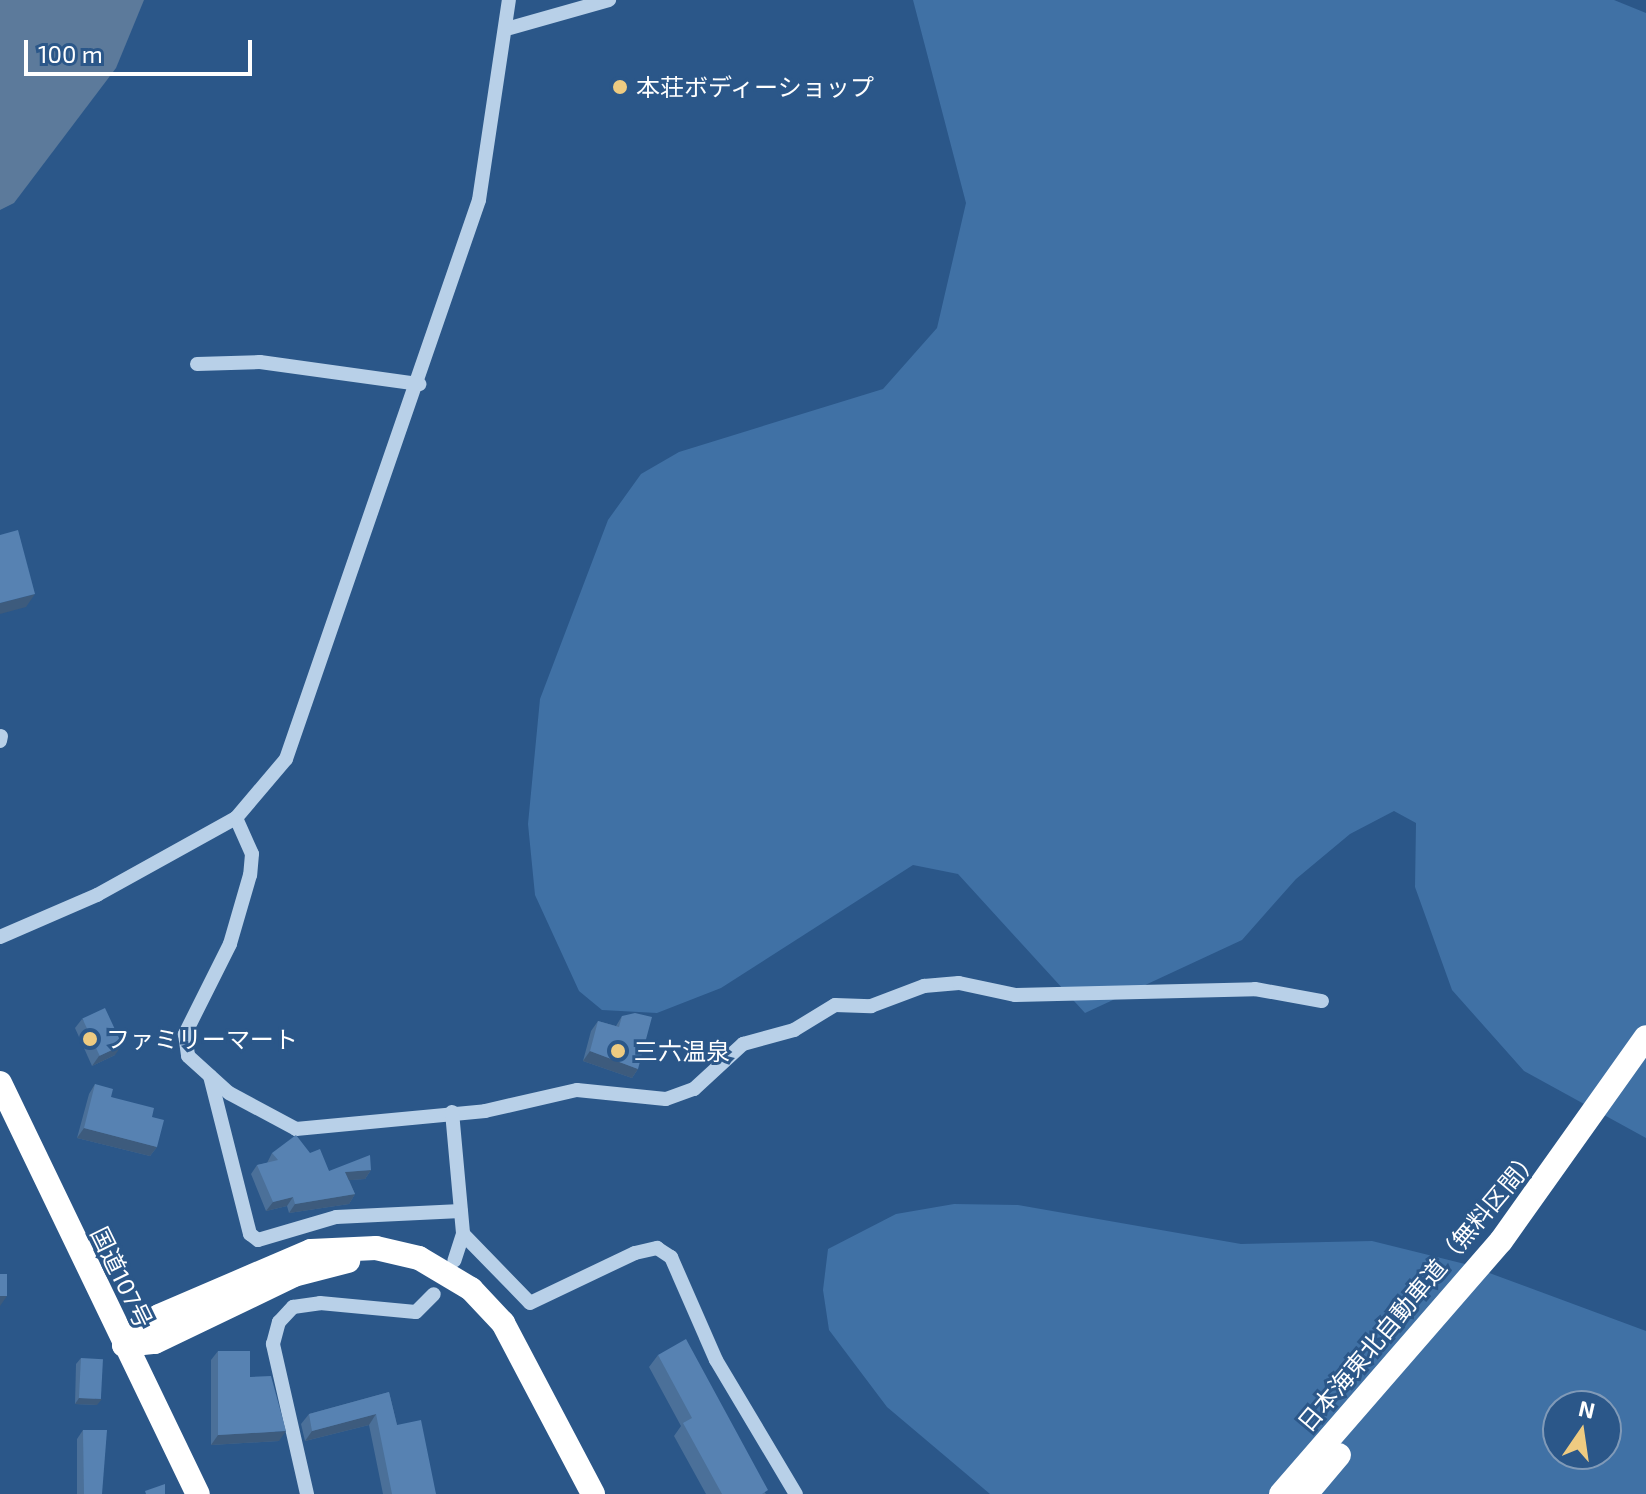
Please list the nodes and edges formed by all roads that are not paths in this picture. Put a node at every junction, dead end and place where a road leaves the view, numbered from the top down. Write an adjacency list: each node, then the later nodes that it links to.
1 (509, 0): 3 (street)
2 (609, 0): 3 (street)
3 (510, 28): 5 (street)
4 (197, 364): 5 (street)
5 (419, 384): 6 (street)
6 (236, 818): 7 (street); 11 (street)
7 (0, 937)
8 (1322, 1001): 13 (street)
9 (1646, 1037): 14 (highway, 日本海東北自動車道（無料区間）)
10 (1646, 1055): 14 (highway, 日本海東北自動車道（無料区間）)
11 (210, 1076): 13 (street); 15 (street)
12 (0, 1083): 19 (highway, 国道107号)
13 (452, 1112): 15 (street)
14 (1592, 1126): 20 (highway, 日本海東北自動車道（無料区間）)
15 (461, 1211): 16 (street)
16 (463, 1234): 17 (street); 25 (street)
17 (454, 1261)
18 (434, 1294): 22 (street)
19 (124, 1345): 21 (highway, 国道107号); 23 (highway); 24 (highway)
20 (1389, 1384): 26 (highway); 27 (highway, 日本海東北自動車道（無料区間）); 28 (highway); 29 (highway)
21 (198, 1494)
22 (307, 1494)
23 (574, 1494)
24 (593, 1494)
25 (796, 1494)
26 (1264, 1494)
27 (1281, 1494)
28 (1293, 1494)
29 (1306, 1494)

